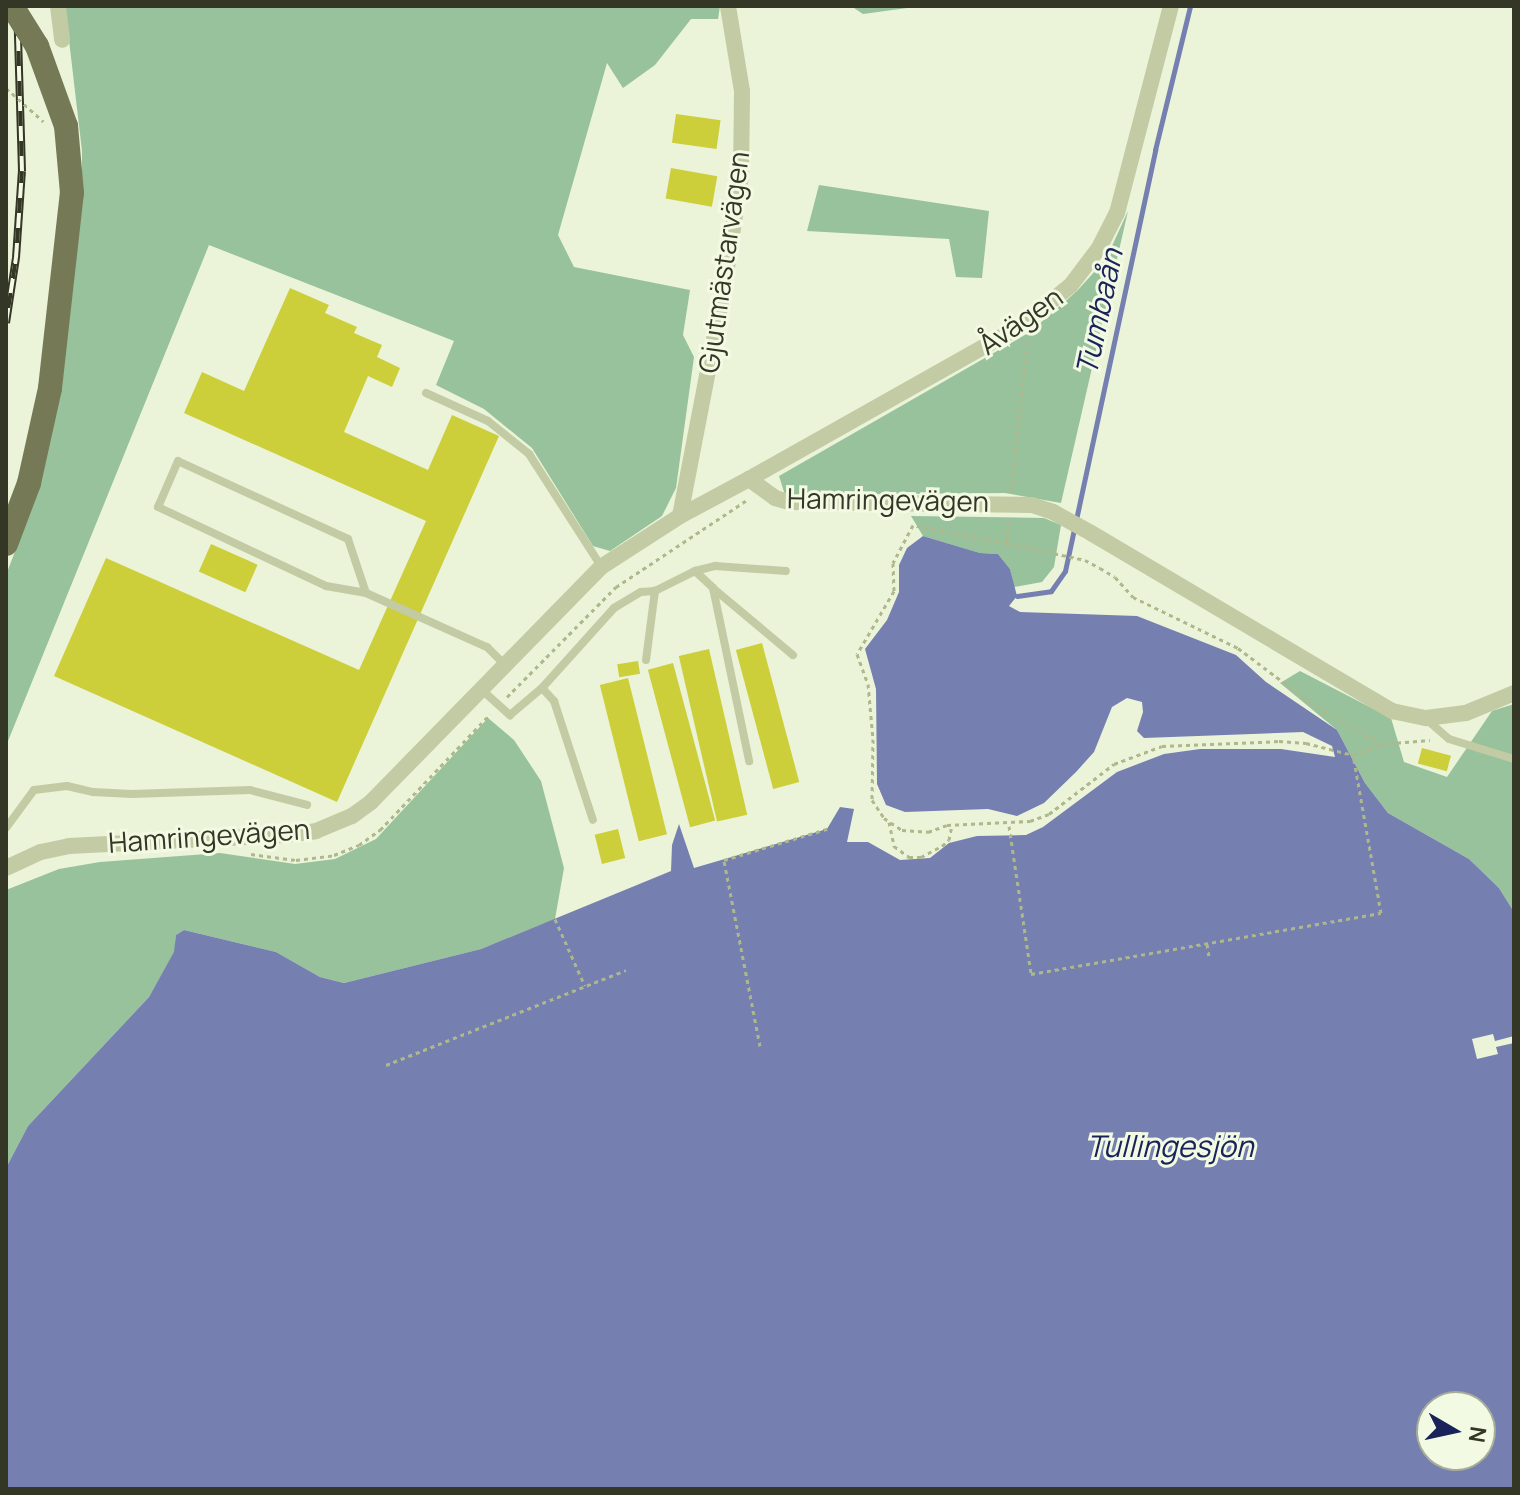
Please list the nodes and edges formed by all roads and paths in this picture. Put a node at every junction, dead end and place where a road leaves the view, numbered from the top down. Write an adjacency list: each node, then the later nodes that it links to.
1 (12, 6): 14 (main road, bridge)
2 (58, 6): 5 (street)
3 (728, 6): 12 (street, Gjutmästarvägen)
4 (1171, 6): 8 (street, Åvägen)
5 (62, 40)
6 (6, 88): 7 (path, bridge)
7 (43, 121)
8 (1033, 316): 10 (street, Åvägen); 11 (path)
9 (426, 393): 15 (lane)
10 (749, 479): 11 (street, Hamringevägen); 12 (street, Hamringevägen)
11 (1009, 502): 13 (path); 27 (street, Hamringevägen)
12 (680, 516): 15 (street, Hamringevägen)
13 (1007, 543): 29 (path); 35 (path)
14 (6, 544)
15 (601, 567): 23 (street, Hamringevägen)
16 (695, 571): 17 (lane); 18 (lane); 19 (lane)
17 (786, 571)
18 (713, 588): 21 (lane); 32 (lane)
19 (655, 591): 22 (lane); 24 (lane)
20 (366, 593): 20 (lane); 23 (lane)
21 (793, 655)
22 (646, 660)
23 (505, 665): 25 (street, Hamringevägen)
24 (542, 688): 25 (lane); 34 (lane)
25 (481, 689): 40 (street, Hamringevägen)
26 (1514, 693): 27 (street, Hamringevägen)
27 (1426, 718): 28 (lane)
28 (1449, 739): 29 (path); 31 (lane)
29 (1381, 744): 30 (path)
30 (1353, 755): 37 (path); 42 (path)
31 (1514, 759)
32 (749, 761)
33 (307, 805): 38 (lane)
34 (593, 820)
35 (889, 821): 36 (path); 36 (path)
36 (952, 825): 37 (path)
37 (1009, 825): 42 (path)
38 (6, 828)
39 (827, 829): 46 (path)
40 (6, 868)
41 (555, 919): 45 (path)
42 (1207, 944): 43 (path)
43 (1209, 956)
44 (626, 970): 45 (path)
45 (585, 986): 47 (path)
46 (760, 1046)
47 (386, 1065)

